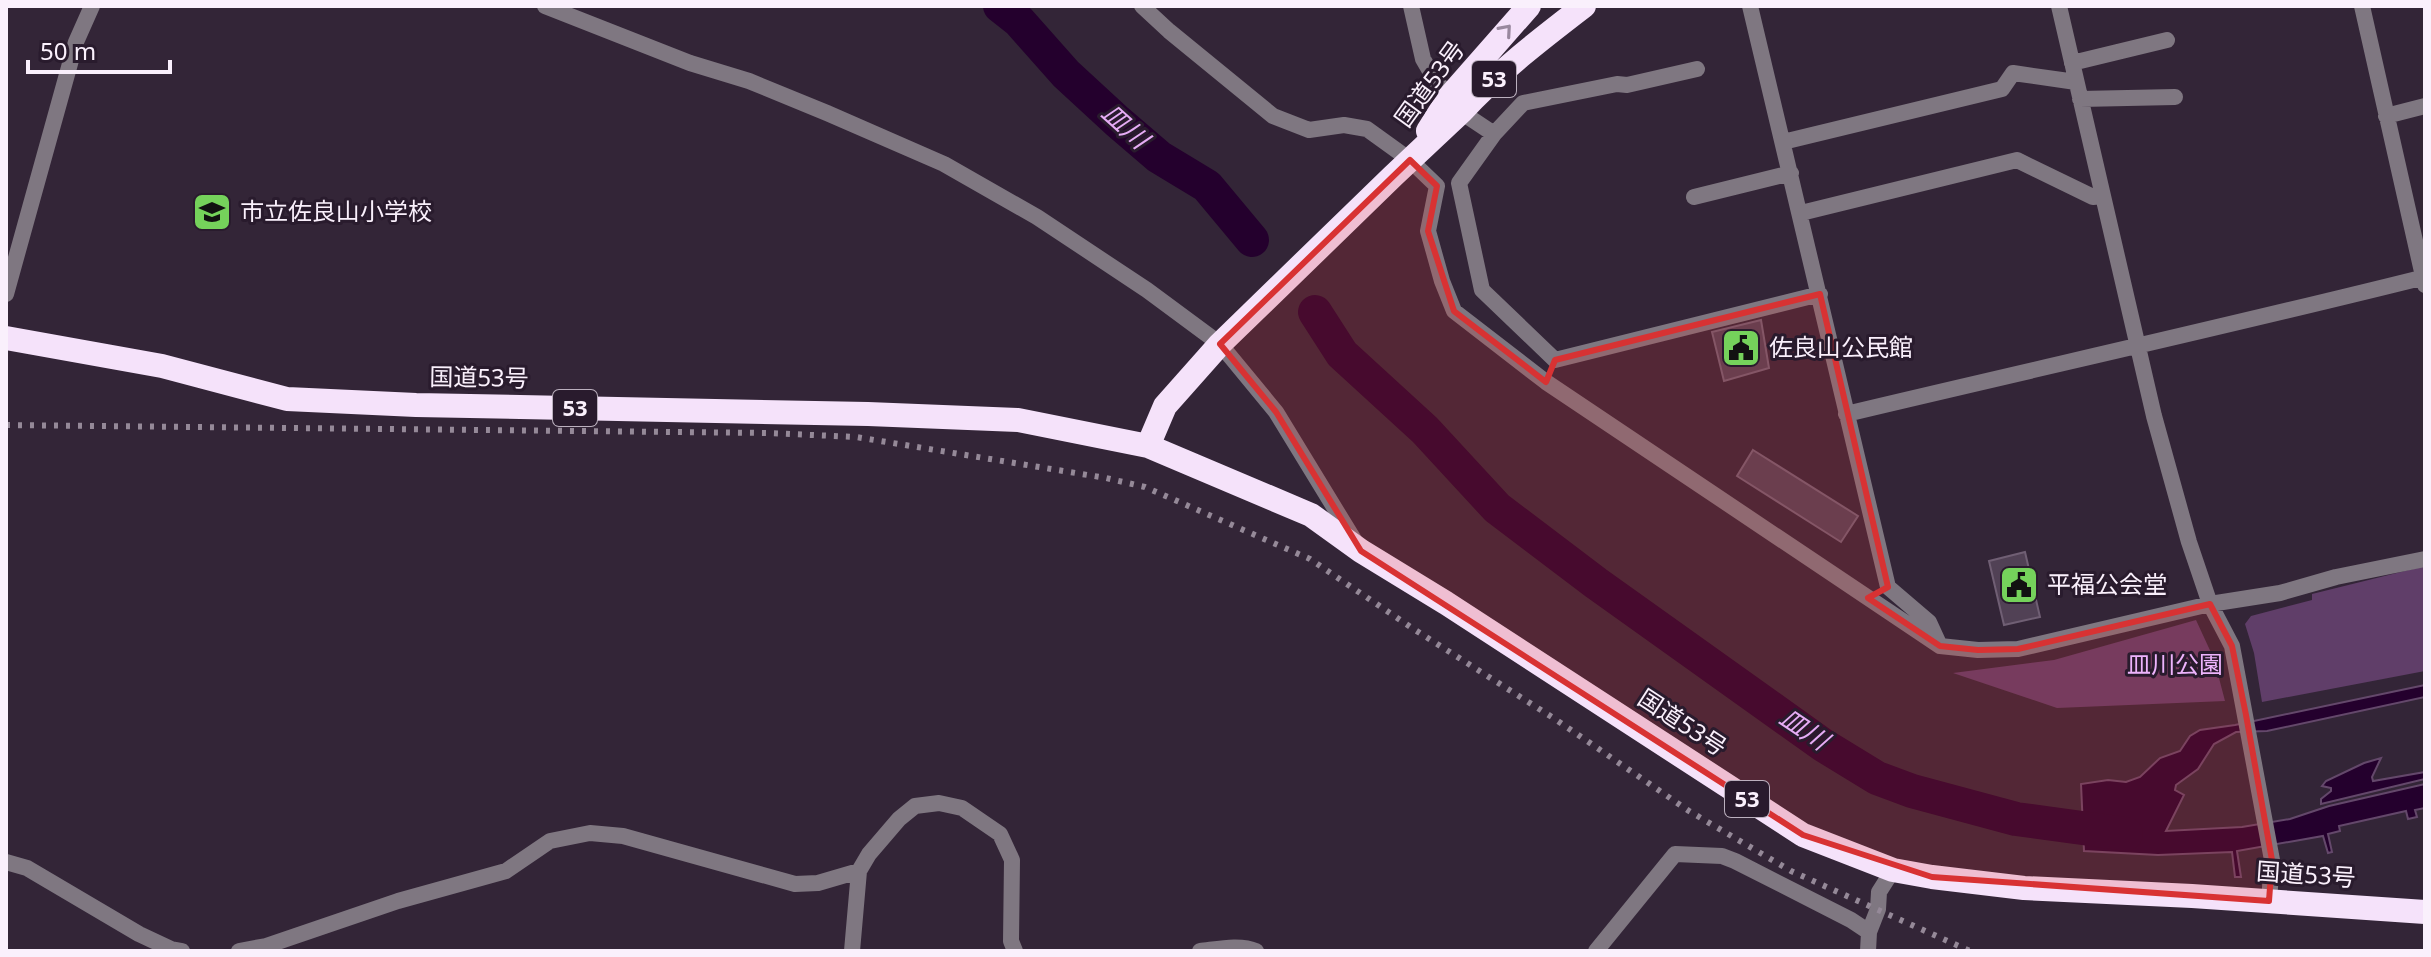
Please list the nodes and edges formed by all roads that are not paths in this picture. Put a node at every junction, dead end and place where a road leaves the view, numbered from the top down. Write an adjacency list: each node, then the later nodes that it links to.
1 (92, 6): 27 (street)
2 (545, 6): 29 (street)
3 (1142, 6): 21 (street)
4 (1411, 6): 16 (street)
5 (1529, 6): 16 (highway, 国道53号 / 53, one-way to 5)
6 (1584, 6): 16 (highway, 国道53号 / 53)
7 (1750, 6): 20 (street)
8 (2059, 6): 11 (street)
9 (2362, 6): 18 (street)
10 (2167, 40): 11 (street)
11 (2072, 63): 13 (street)
12 (1697, 69): 19 (street)
13 (2076, 82): 15 (street); 20 (street)
14 (2175, 97): 15 (street)
15 (2080, 99): 23 (street)
16 (1456, 104): 19 (street); 21 (highway, 国道53号 / 53)
17 (2425, 106): 18 (street)
18 (2386, 116): 26 (street)
19 (1494, 134): 32 (street)
20 (1783, 142): 22 (street)
21 (1401, 168): 29 (highway, 国道53号 / 53); 33 (street)
22 (1791, 173): 24 (street); 25 (street)
23 (2103, 196): 25 (street); 31 (street)
24 (1694, 197)
25 (1801, 213): 28 (street)
26 (2424, 280): 31 (street)
27 (6, 294)
28 (1820, 294): 32 (street); 34 (street)
29 (1228, 336): 35 (highway, 国道53号 / 53); 36 (street)
30 (6, 338): 35 (highway, 国道53号 / 53)
31 (2138, 345): 34 (street); 40 (street)
32 (1555, 360): 33 (street)
33 (1546, 382): 39 (street)
34 (1846, 414): 38 (street)
35 (1148, 446): 36 (highway, 国道53号 / 53)
36 (1361, 551): 43 (highway, 国道53号 / 53)
37 (2425, 559): 40 (street)
38 (1888, 587): 39 (street); 41 (street)
39 (1868, 598): 41 (street)
40 (2210, 604): 41 (street); 45 (street)
41 (1940, 646)
42 (6, 862): 48 (street)
43 (1893, 870): 45 (highway, 国道53号 / 53); 47 (street)
44 (859, 871): 49 (street); 50 (street); 51 (street)
45 (2269, 901): 46 (highway, 国道53号 / 53)
46 (2425, 912)
47 (1869, 932): 54 (street); 55 (street)
48 (182, 951)
49 (239, 951)
50 (852, 951)
51 (1015, 951)
52 (1200, 951): 53 (street)
53 (1256, 951)
54 (1596, 951)
55 (1868, 951)

